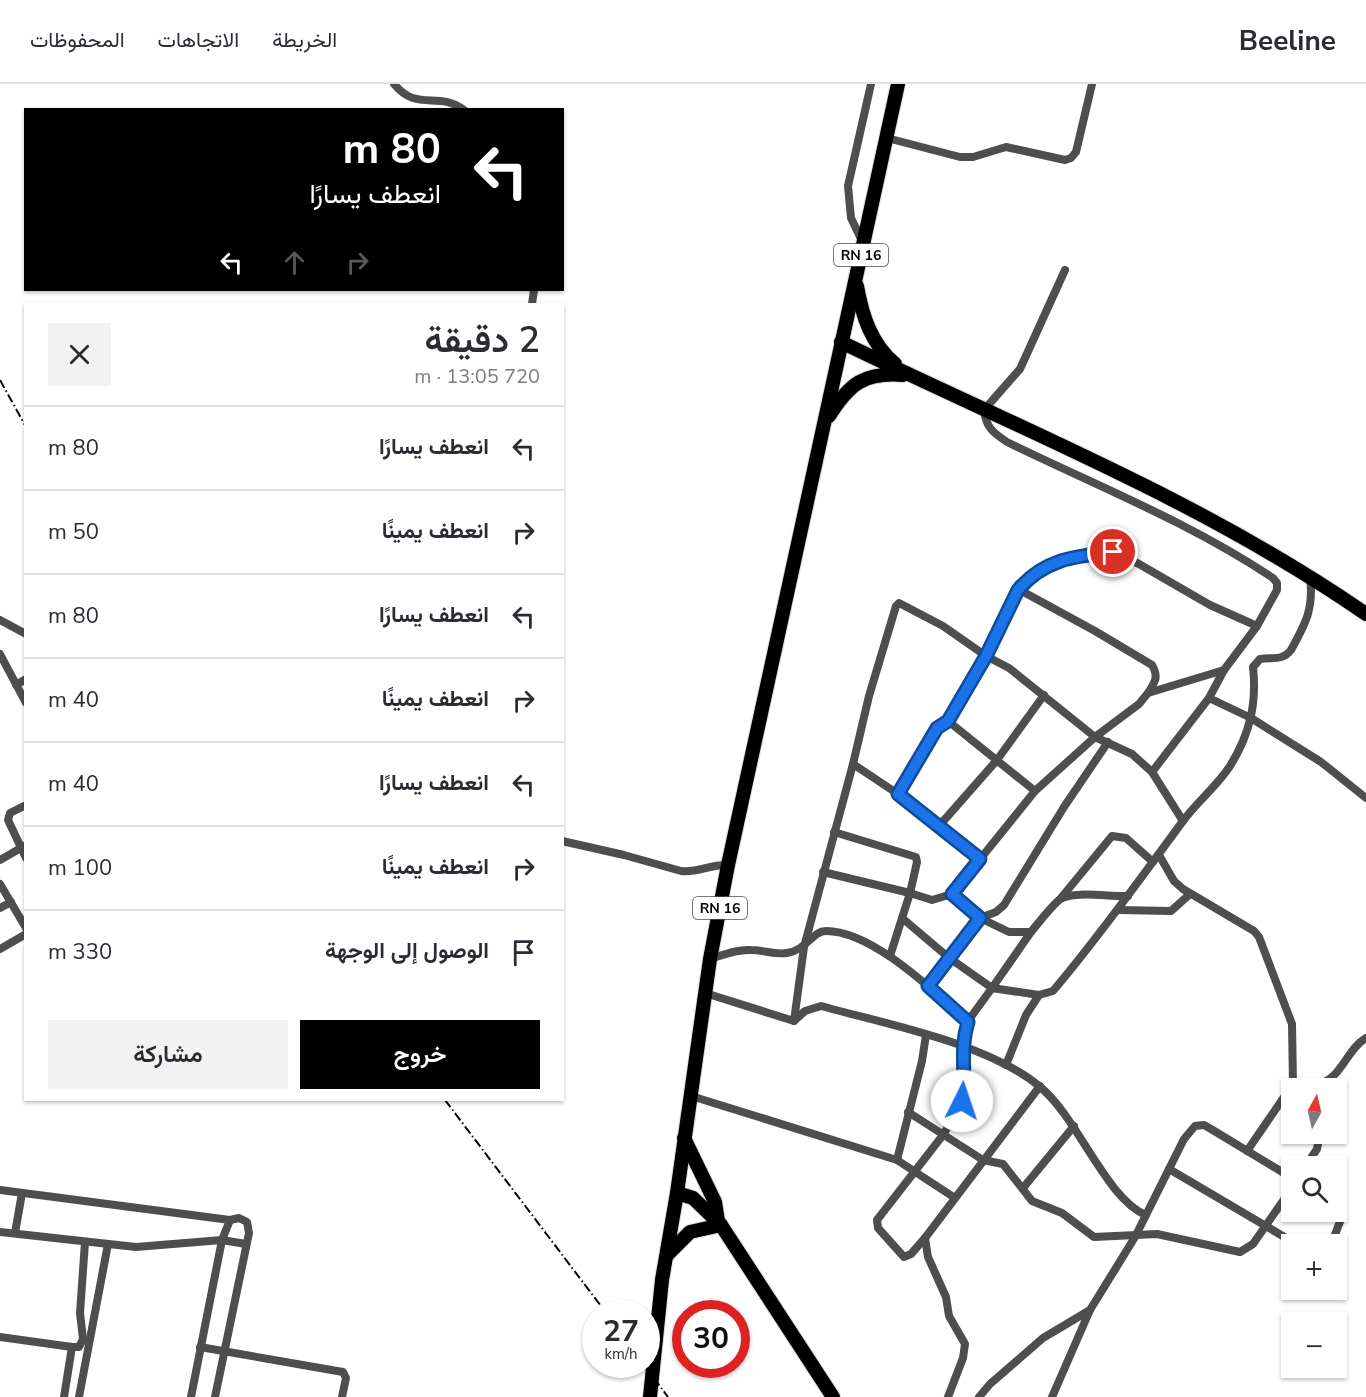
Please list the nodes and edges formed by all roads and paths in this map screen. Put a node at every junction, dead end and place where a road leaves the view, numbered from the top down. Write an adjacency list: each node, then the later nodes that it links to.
1 (394, 84): 5 (street)
2 (871, 84): 7 (street)
3 (898, 84): 6 (main road, RN 16)
4 (1092, 84): 6 (street)
5 (460, 108)
6 (887, 138): 7 (main road, RN 16)
7 (863, 244): 9 (main road, RN 16)
8 (1065, 270): 12 (street)
9 (856, 279): 10 (main road, RN 16); 11 (main road)
10 (841, 342): 11 (main road); 13 (main road, RN 16)
11 (908, 375): 12 (main road); 13 (main road)
12 (984, 410): 14 (main road); 18 (street)
13 (823, 425): 48 (main road, RN 16)
14 (1310, 576): 16 (main road); 29 (street)
15 (1018, 590): 18 (street); 21 (street); 25 (street)
16 (1366, 614)
17 (0, 620): 19 (street)
18 (1257, 626): 22 (street)
19 (24, 633)
20 (0, 654): 24 (street)
21 (986, 656): 26 (street); 30 (street); 34 (street)
22 (1224, 670): 25 (street); 27 (street)
23 (24, 680): 24 (street)
24 (16, 685): 28 (street)
25 (1148, 693): 31 (street)
26 (1044, 695): 31 (street); 33 (street)
27 (1209, 698): 29 (street); 35 (street)
28 (24, 699)
29 (1251, 718): 38 (street); 40 (street)
30 (948, 721): 33 (street); 37 (street)
31 (1095, 737): 32 (street); 36 (street)
32 (1108, 742): 35 (street); 60 (street)
33 (997, 760): 36 (street); 41 (street)
34 (854, 764): 37 (street); 42 (street)
35 (1152, 772): 40 (street)
36 (1035, 791): 45 (street)
37 (898, 794): 41 (street)
38 (1366, 798)
39 (24, 806): 44 (street)
40 (1183, 821): 46 (street)
41 (939, 826): 45 (street)
42 (834, 832): 49 (street); 51 (street)
43 (564, 842): 48 (street)
44 (22, 846): 47 (street)
45 (980, 859): 52 (street)
46 (1156, 859): 53 (street); 54 (street); 55 (street)
47 (0, 860)
48 (728, 865): 68 (main road, RN 16)
49 (823, 872): 51 (street); 64 (street)
50 (0, 884): 56 (street)
51 (910, 893): 52 (street); 59 (street)
52 (952, 894): 60 (street)
53 (1190, 894): 58 (street); 79 (street)
54 (1128, 896): 55 (street); 58 (street)
55 (1061, 898): 62 (street)
56 (11, 902): 57 (street); 61 (street)
57 (0, 908)
58 (1118, 910): 72 (street)
59 (902, 918): 66 (street); 67 (street)
60 (980, 918): 62 (street); 67 (street)
61 (24, 925)
62 (1031, 932): 70 (street)
63 (24, 935): 65 (street)
64 (804, 947): 66 (street); 68 (street); 73 (street)
65 (0, 949)
66 (890, 956): 69 (street)
67 (948, 957): 69 (street); 70 (street)
68 (710, 959): 71 (main road, RN 16)
69 (928, 986): 74 (street)
70 (992, 988): 72 (street); 74 (street)
71 (705, 993): 73 (street); 82 (main road, RN 16)
72 (1039, 995): 78 (street)
73 (794, 1021): 75 (street)
74 (968, 1022): 77 (street)
75 (926, 1035): 77 (street); 84 (street)
76 (1366, 1038): 80 (street)
77 (962, 1047): 78 (street); 86 (street)
78 (1006, 1065): 81 (street)
79 (1293, 1078)
80 (1331, 1078)
81 (1040, 1086): 85 (street); 90 (street)
82 (691, 1096): 87 (main road, RN 16); 89 (street)
83 (1281, 1102): 88 (street)
84 (908, 1112): 86 (street); 89 (street)
85 (1074, 1126): 94 (street); 100 (street)
86 (943, 1135): 90 (street); 93 (street)
87 (684, 1138): 97 (main road, RN 16); 102 (main road)
88 (1247, 1151): 91 (street); 92 (street)
89 (897, 1160): 93 (street)
90 (983, 1160): 94 (street); 98 (street)
91 (1169, 1169): 100 (street); 103 (street)
92 (1281, 1171)
93 (915, 1172): 98 (street); 108 (street)
94 (1023, 1188): 107 (street)
95 (0, 1190): 96 (street)
96 (22, 1192): 101 (street); 105 (street)
97 (677, 1193): 102 (main road); 113 (main road, RN 16)
98 (955, 1198): 108 (street)
99 (1281, 1203): 103 (street)
100 (1146, 1215): 107 (street)
101 (230, 1220): 109 (street); 112 (street)
102 (719, 1223): 113 (main road); 125 (main road)
103 (1265, 1225): 106 (street); 107 (street)
104 (0, 1232): 105 (street)
105 (15, 1233): 110 (street)
106 (1281, 1234)
107 (1135, 1237): 114 (street)
108 (925, 1238): 126 (street)
109 (222, 1240): 111 (street); 112 (street); 117 (street)
110 (85, 1242): 111 (street); 116 (street)
111 (108, 1244): 120 (street)
112 (246, 1244): 118 (street)
113 (666, 1256): 124 (main road, RN 16)
114 (1090, 1310): 127 (street); 128 (street)
115 (0, 1337): 116 (street)
116 (72, 1347): 119 (street)
117 (200, 1347): 118 (street); 121 (street)
118 (224, 1350): 122 (street); 123 (street)
119 (64, 1397)
120 (80, 1397)
121 (191, 1397)
122 (215, 1397)
123 (342, 1397)
124 (650, 1397)
125 (833, 1397)
126 (948, 1397)
127 (979, 1397)
128 (1052, 1397)

